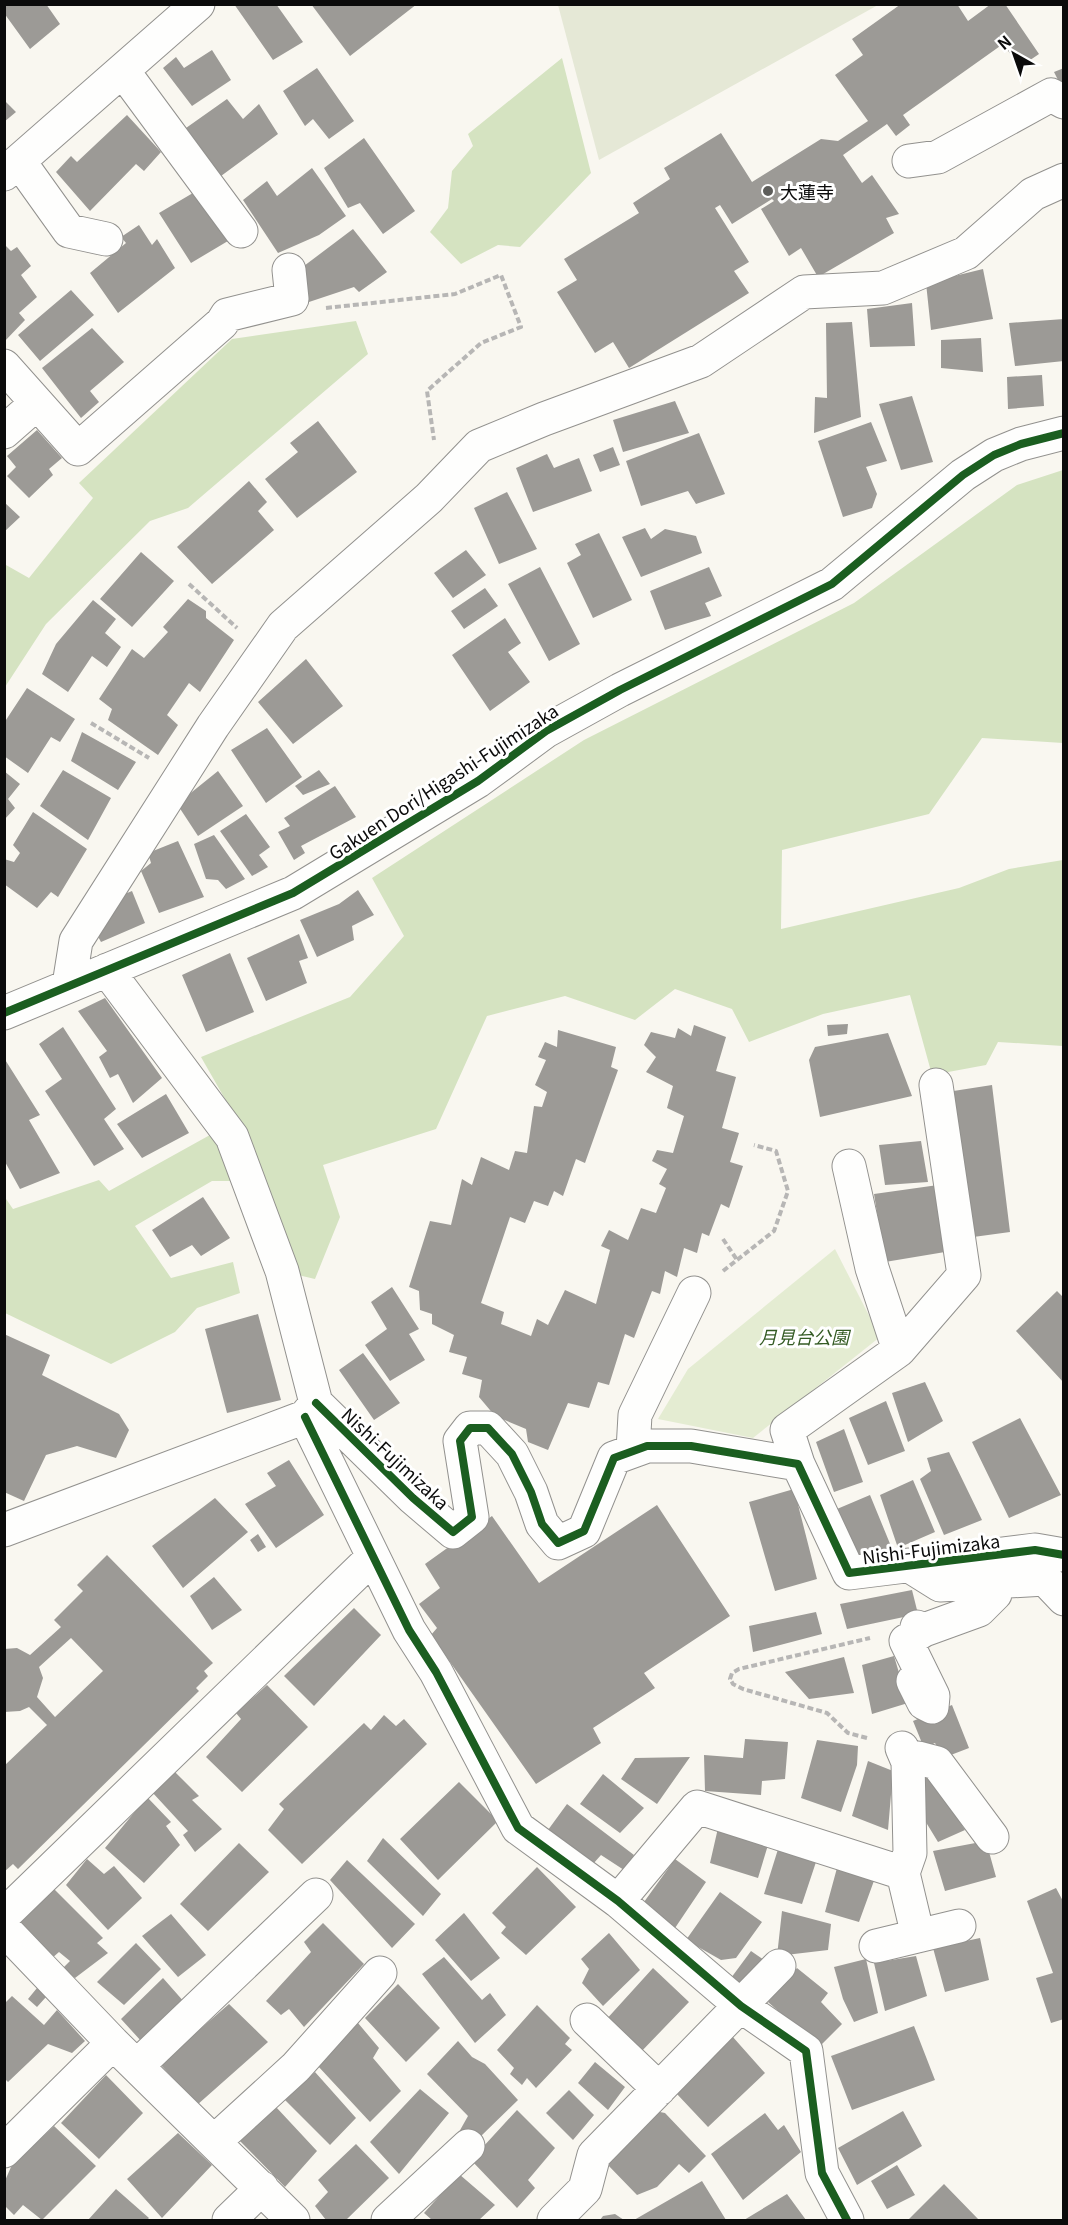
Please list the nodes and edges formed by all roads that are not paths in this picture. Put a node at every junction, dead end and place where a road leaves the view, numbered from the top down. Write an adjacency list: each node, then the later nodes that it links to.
1 (198, 4): 2 (street)
2 (123, 71): 5 (street); 7 (street)
3 (1064, 102): 4 (street)
4 (909, 161)
5 (12, 168): 8 (street)
6 (1064, 180): 15 (street)
7 (241, 231)
8 (106, 239)
9 (289, 270): 11 (street)
10 (4, 366): 11 (street)
11 (37, 403): 12 (street)
12 (4, 432)
13 (1064, 434): 14 (street, Gakuen Dori/Higashi-Fujimizaka)
14 (107, 970): 15 (street, Gakuen Dori/Higashi-Fujimizaka); 21 (street)
15 (69, 985): 16 (street, Gakuen Dori/Higashi-Fujimizaka)
16 (4, 1013)
17 (936, 1085): 20 (street)
18 (849, 1166): 20 (street)
19 (694, 1293): 22 (street)
20 (899, 1350): 23 (street)
21 (311, 1410): 22 (street, Nishi-Fujimizaka); 24 (street); 26 (street)
22 (633, 1450): 23 (street, Nishi-Fujimizaka)
23 (798, 1464): 27 (street, Nishi-Fujimizaka)
24 (4, 1530)
25 (1064, 1555): 27 (street, Nishi-Fujimizaka)
26 (373, 1557): 34 (street); 35 (street)
27 (908, 1565): 28 (street)
28 (993, 1582): 29 (street); 30 (street)
29 (1064, 1599)
30 (913, 1681)
31 (992, 1837): 32 (street)
32 (903, 1873): 34 (street); 38 (street)
33 (316, 1895): 45 (street)
34 (618, 1901): 42 (street)
35 (4, 1915)
36 (959, 1926): 38 (street)
37 (4, 1929): 44 (street)
38 (918, 1936): 39 (street)
39 (876, 1946)
40 (779, 1966): 42 (street)
41 (380, 1973): 47 (street)
42 (741, 2006): 46 (street); 55 (street)
43 (587, 2020): 46 (street)
44 (113, 2043): 45 (street); 49 (street)
45 (137, 2066): 47 (street)
46 (659, 2089): 54 (street)
47 (215, 2141): 50 (street)
48 (468, 2146): 53 (street)
49 (4, 2151)
50 (262, 2188): 51 (street); 52 (street)
51 (229, 2220)
52 (293, 2220)
53 (388, 2220)
54 (554, 2220)
55 (847, 2220)

